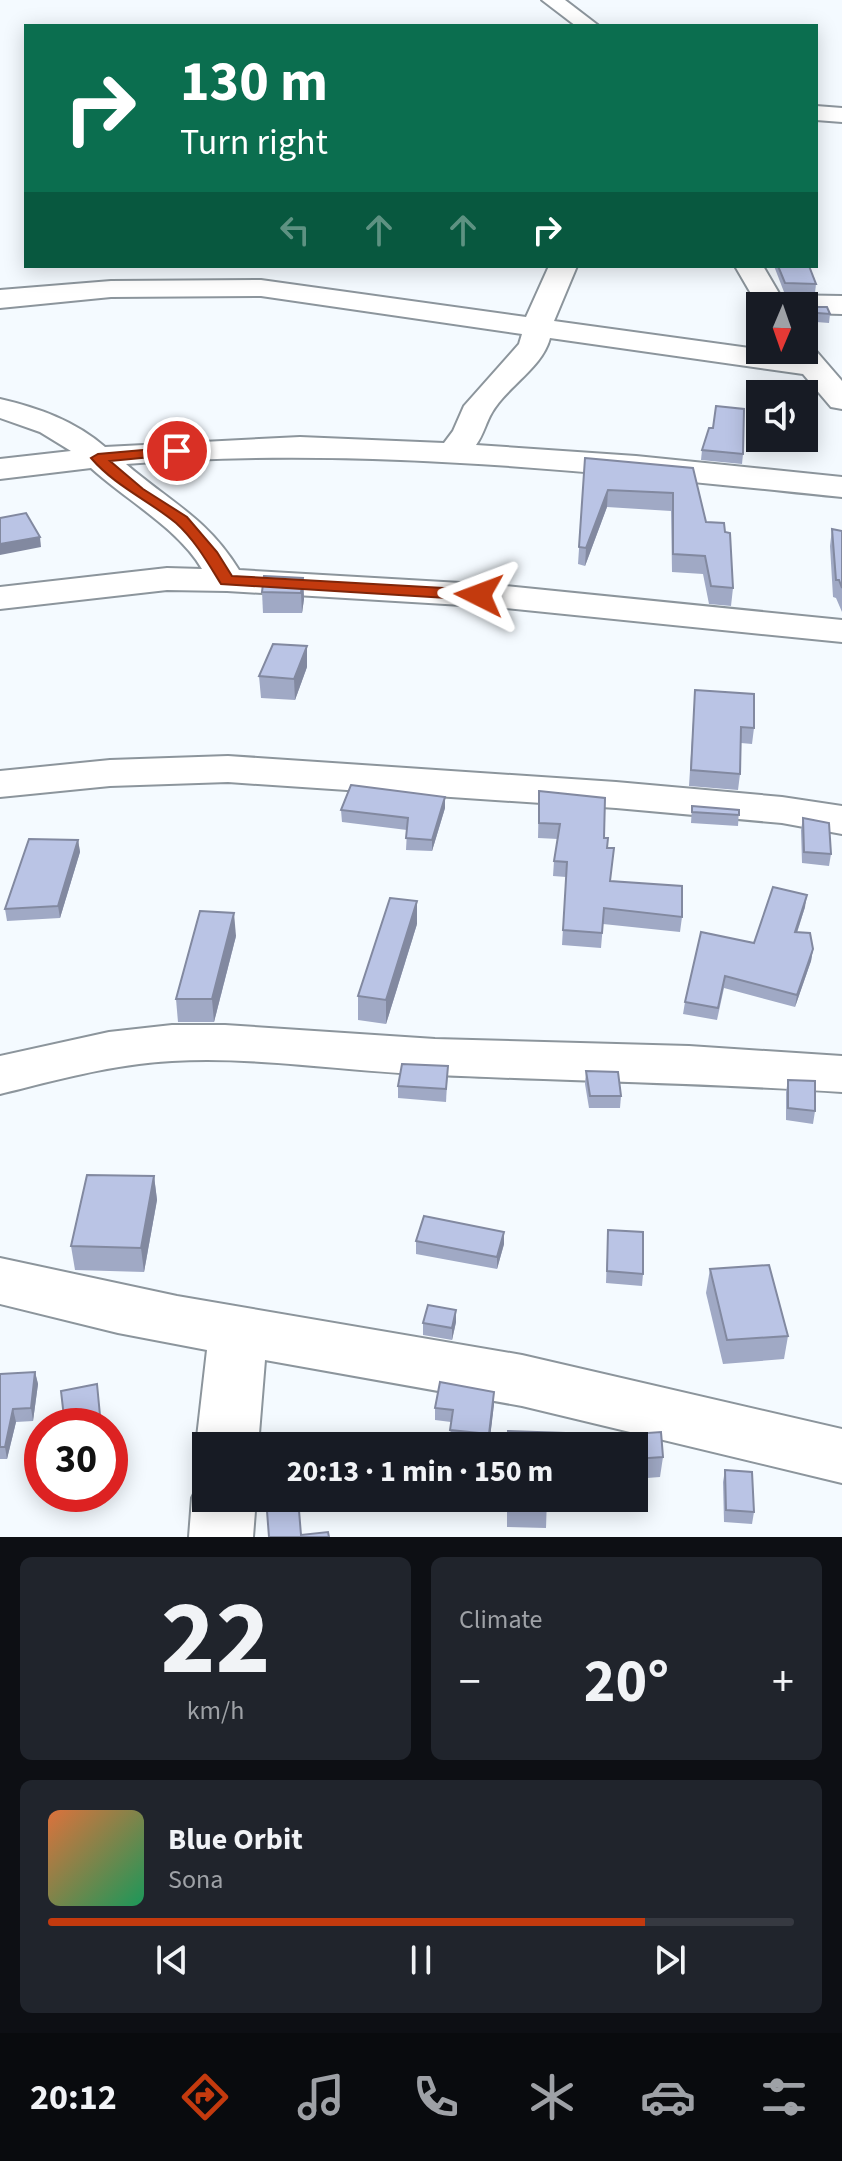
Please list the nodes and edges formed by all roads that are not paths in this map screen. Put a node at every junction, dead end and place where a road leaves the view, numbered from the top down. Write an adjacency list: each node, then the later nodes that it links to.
1 (552, 0): 3 (street)
2 (606, 6): 3 (street)
3 (588, 24)
4 (818, 113): 5 (street)
5 (842, 115)
6 (562, 268): 12 (street)
7 (750, 268): 8 (street)
8 (764, 292)
9 (0, 299): 12 (street)
10 (818, 305): 11 (street)
11 (842, 305)
12 (540, 328): 13 (street); 17 (street)
13 (746, 351)
14 (810, 364): 15 (street)
15 (842, 400)
16 (0, 408): 18 (street)
17 (452, 454): 18 (street); 20 (street)
18 (98, 458): 19 (street); 21 (street)
19 (0, 469)
20 (842, 487)
21 (227, 580): 22 (street); 23 (street)
22 (0, 598)
23 (842, 631)
24 (0, 784): 25 (street)
25 (842, 820)
26 (842, 1074): 27 (street)
27 (0, 1075)
28 (0, 1281): 29 (street)
29 (238, 1331): 30 (street); 31 (street)
30 (228, 1432)
31 (842, 1456)
32 (223, 1512): 33 (street)
33 (221, 1537)

